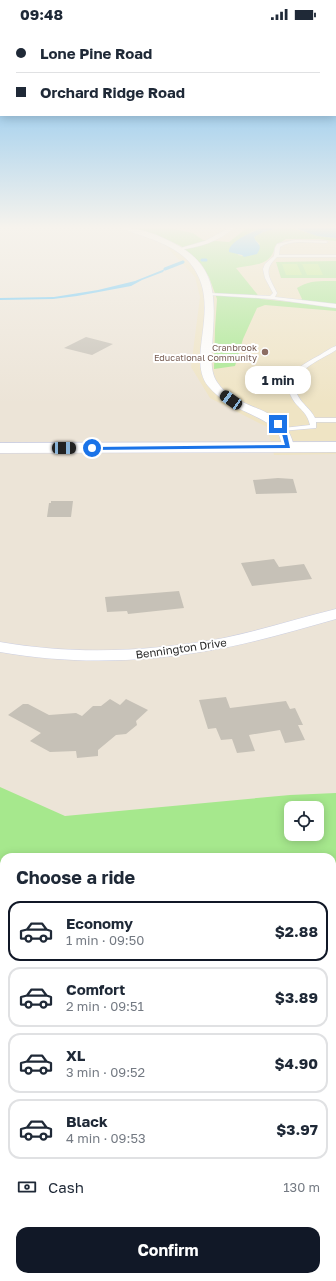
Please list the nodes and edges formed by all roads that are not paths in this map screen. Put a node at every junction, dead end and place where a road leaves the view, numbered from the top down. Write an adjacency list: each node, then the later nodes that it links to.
1 (207, 286): 3 (street)
2 (272, 286): 4 (lane)
3 (210, 294): 4 (lane); 11 (street)
4 (272, 298): 5 (lane)
5 (336, 306)
6 (336, 348): 7 (lane)
7 (329, 353): 8 (lane); 9 (lane)
8 (336, 354)
9 (313, 420): 10 (lane); 11 (lane)
10 (336, 420)
11 (283, 430): 13 (street)
12 (336, 446): 13 (street)
13 (288, 447): 14 (street)
14 (0, 448)
15 (336, 614): 16 (street, Bennington Drive)
16 (0, 647)

